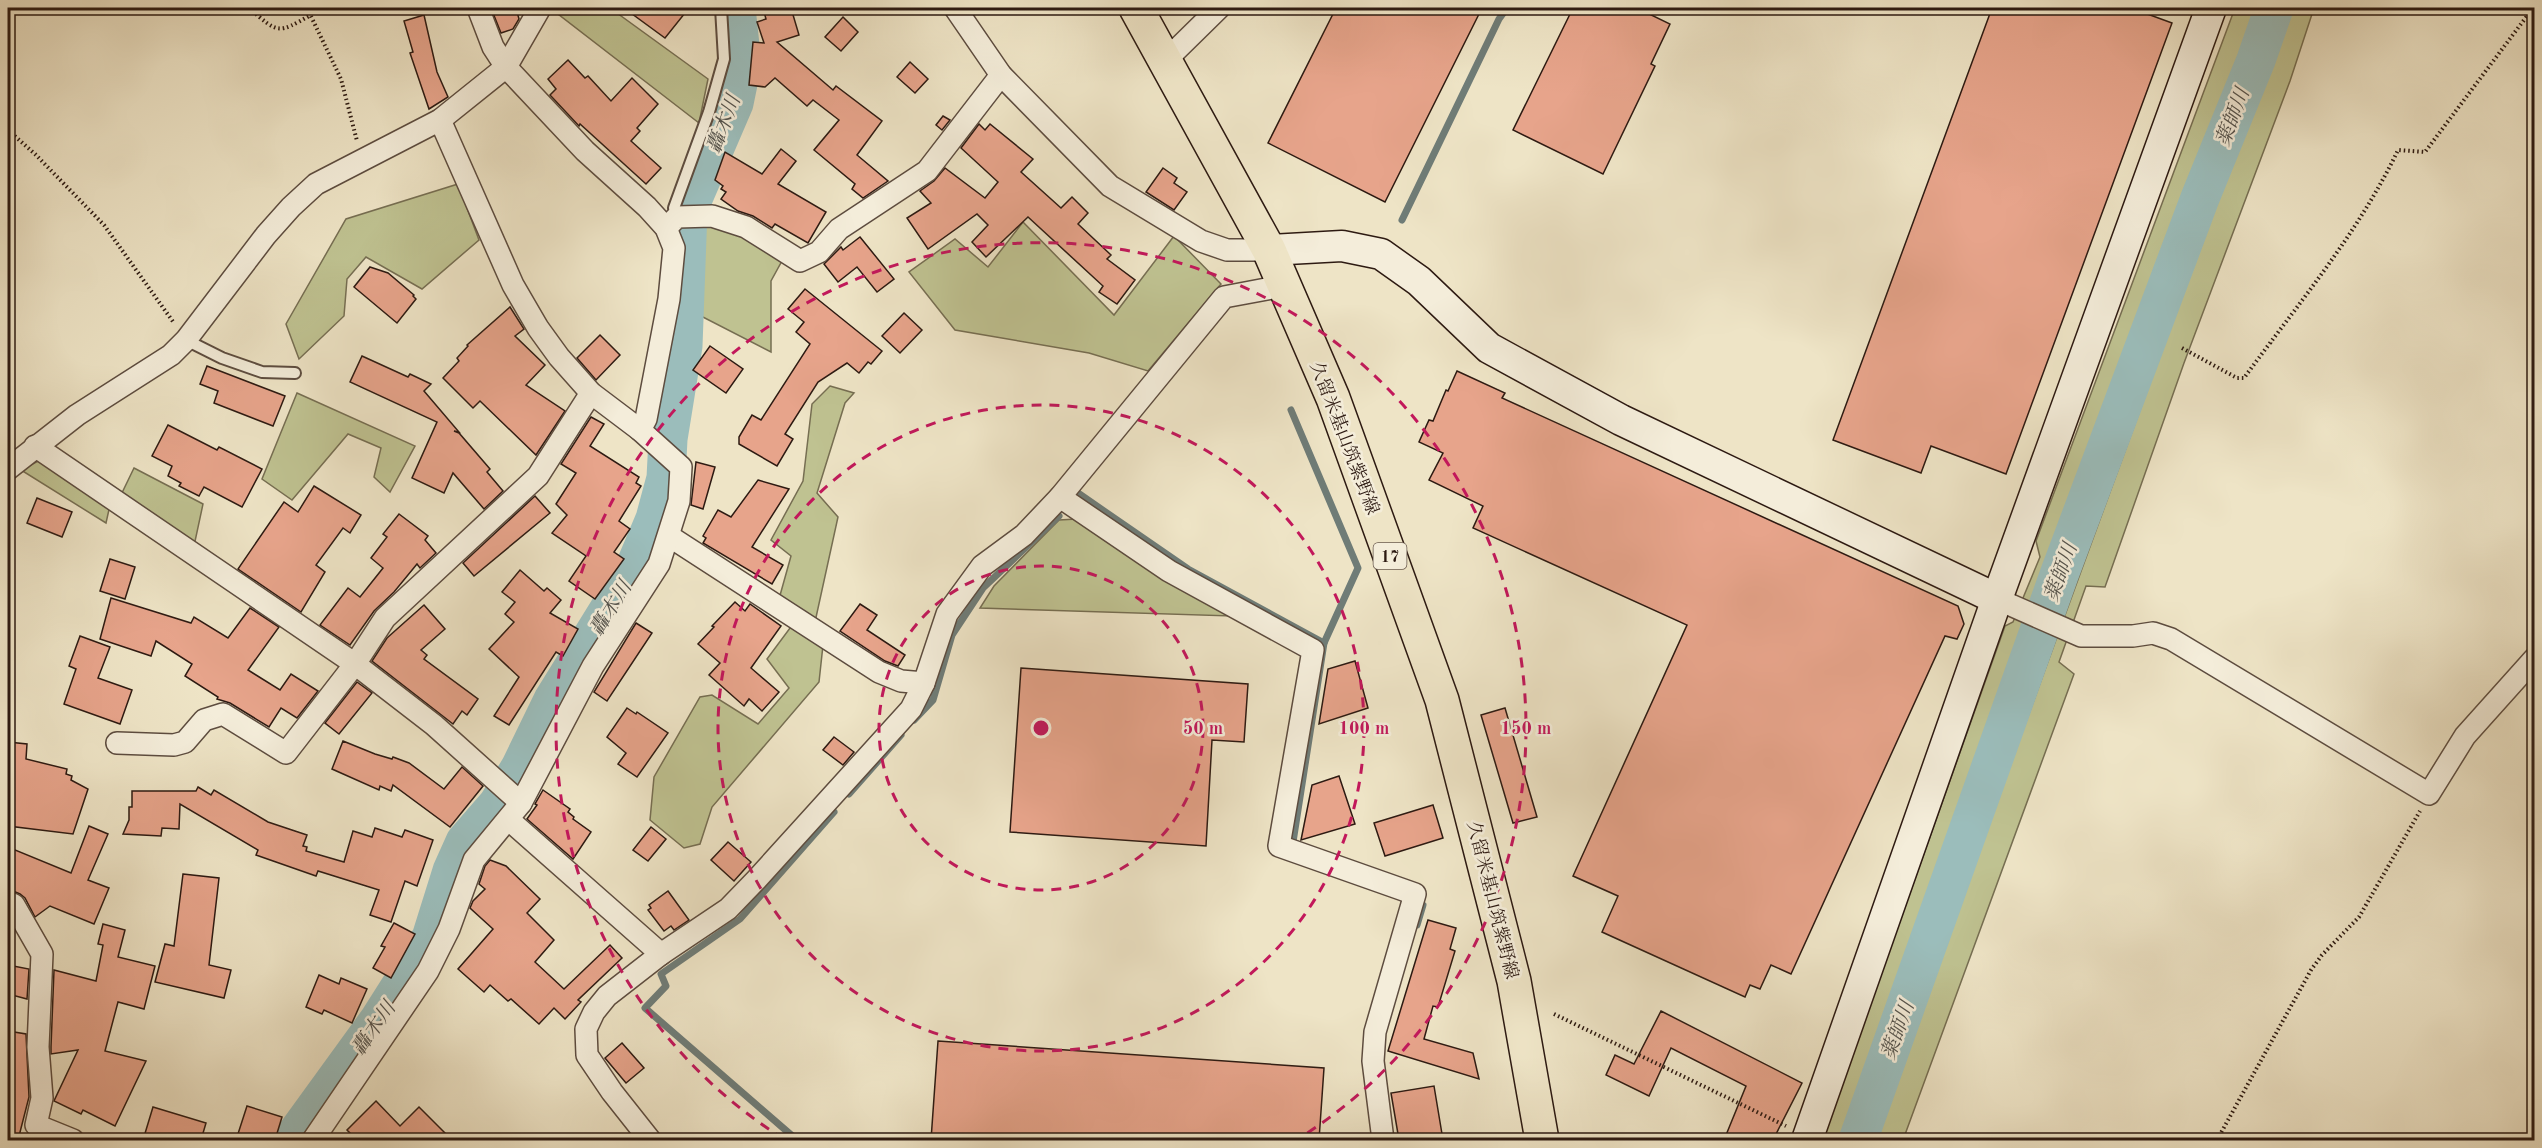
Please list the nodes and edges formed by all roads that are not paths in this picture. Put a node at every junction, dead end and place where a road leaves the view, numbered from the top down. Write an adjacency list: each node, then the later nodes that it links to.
1 (478, 8): 9 (street)
2 (540, 8): 9 (street)
3 (722, 8): 12 (lane)
4 (955, 8): 10 (street)
5 (1136, 8): 8 (main road, 久留米基山筑紫野線 / 17)
6 (1219, 8): 8 (street)
7 (2211, 8): 23 (street)
8 (1164, 62): 13 (main road, 久留米基山筑紫野線 / 17)
9 (506, 67): 11 (street); 12 (street)
10 (1001, 75): 12 (street); 13 (street)
11 (440, 120): 15 (street); 17 (street)
12 (672, 222): 18 (street)
13 (1269, 250): 14 (main road, 久留米基山筑紫野線 / 17); 23 (street)
14 (1283, 286): 21 (street); 37 (main road, 久留米基山筑紫野線 / 17)
15 (186, 340): 16 (lane); 19 (street)
16 (295, 373)
17 (591, 393): 18 (street); 25 (street)
18 (644, 435): 22 (street)
19 (35, 446): 20 (street); 25 (street)
20 (8, 470)
21 (1060, 497): 26 (street); 36 (street)
22 (669, 536): 26 (street); 28 (street)
23 (1997, 599): 24 (street); 32 (street)
24 (2535, 659)
25 (355, 664): 27 (street); 28 (street)
26 (924, 683): 30 (street)
27 (117, 743)
28 (515, 811): 30 (street); 34 (street)
29 (8, 902): 31 (street)
30 (661, 954): 35 (street)
31 (38, 1135): 33 (street)
32 (1808, 1139)
33 (73, 1140)
34 (313, 1140)
35 (650, 1140)
36 (1383, 1140)
37 (1542, 1140)

